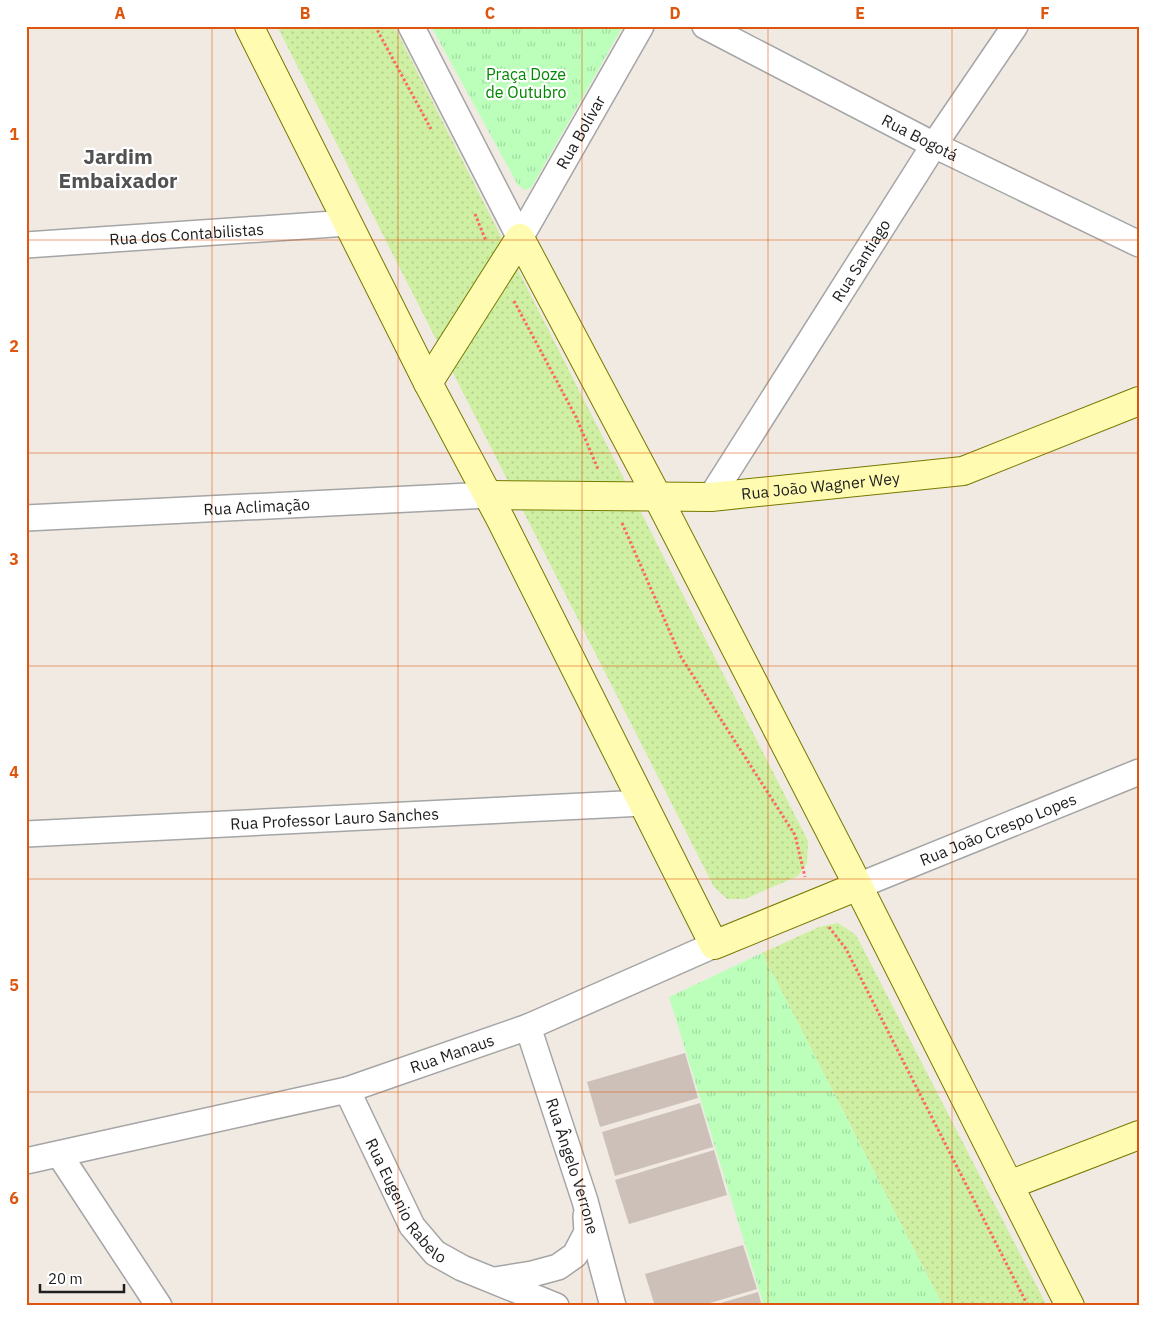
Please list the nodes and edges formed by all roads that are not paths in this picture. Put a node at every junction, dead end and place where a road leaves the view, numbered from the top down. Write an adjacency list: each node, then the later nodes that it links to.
1 (248, 26): 7 (street)
2 (411, 26): 8 (street)
3 (641, 26): 8 (street, Rua Bolívar)
4 (705, 26): 6 (street, Rua Bogotá)
5 (1015, 26): 6 (street, Rua Santiago)
6 (934, 145): 9 (street, Rua Bogotá); 16 (street, Rua Santiago)
7 (348, 223): 10 (street, Rua dos Contabilistas); 11 (street)
8 (520, 238): 11 (street); 15 (street)
9 (1139, 244)
10 (26, 245)
11 (428, 383): 14 (street)
12 (1139, 385): 13 (street)
13 (1127, 406): 16 (street, Rua João Wagner Wey)
14 (489, 495): 15 (street, Rua João Wagner Wey); 17 (street, Rua Aclimação); 19 (street)
15 (657, 496): 16 (street, Rua João Wagner Wey); 21 (street)
16 (711, 497)
17 (26, 518)
18 (1139, 772): 21 (street, Rua João Crespo Lopes)
19 (644, 803): 20 (street, Rua Professor Lauro Sanches); 22 (street)
20 (26, 834)
21 (858, 886): 22 (street, Rua Manaus); 28 (street)
22 (714, 945): 23 (street, Rua Manaus)
23 (528, 1027): 24 (street, Rua Manaus); 29 (street, Rua Ângelo Verrone)
24 (347, 1090): 26 (street, Rua Manaus); 30 (street, Rua Eugenio Rabelo)
25 (1139, 1135): 28 (street)
26 (59, 1154): 27 (street, Rua Manaus); 31 (street)
27 (26, 1161)
28 (1009, 1186): 34 (street)
29 (585, 1201): 30 (street, Rua Eugenio Rabelo); 33 (street, Rua Ângelo Verrone)
30 (494, 1280): 32 (street, Rua Eugenio Rabelo)
31 (159, 1306)
32 (556, 1306)
33 (613, 1306)
34 (1070, 1306)

